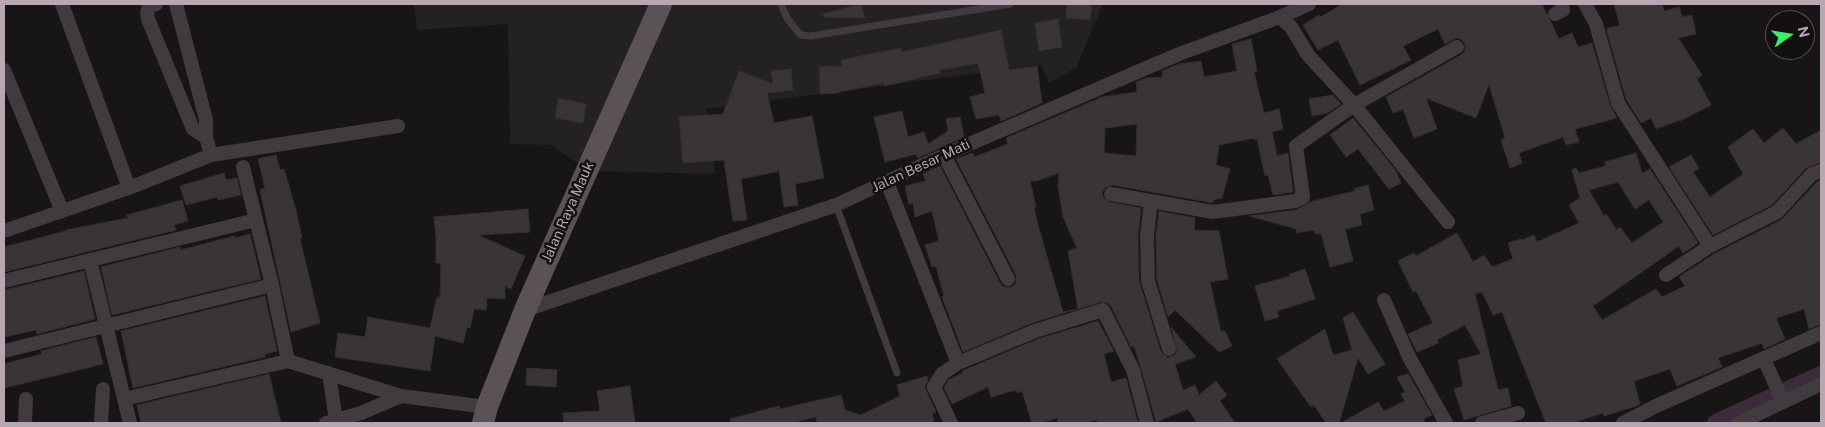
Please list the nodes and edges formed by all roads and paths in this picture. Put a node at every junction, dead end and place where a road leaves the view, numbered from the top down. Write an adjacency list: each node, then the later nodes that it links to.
1 (62, 4): 20 (street)
2 (156, 4): 14 (street)
3 (176, 4): 14 (street)
4 (661, 4): 35 (main road, Jalan Raya Mauk)
5 (781, 4): 6 (lane)
6 (1010, 4)
7 (1310, 4): 9 (street, Jalan Besar Mati)
8 (1585, 4): 28 (street)
9 (1280, 17): 12 (street); 16 (street, Jalan Besar Mati)
10 (1457, 47): 12 (street)
11 (4, 70): 24 (street)
12 (1354, 105): 22 (street); 26 (street)
13 (398, 126): 15 (street)
14 (206, 137): 15 (street)
15 (211, 155): 20 (street)
16 (944, 155): 19 (street, Jalan Besar Mati); 31 (street)
17 (243, 167): 25 (street)
18 (1821, 170): 28 (street)
19 (887, 182): 23 (street, Jalan Besar Mati); 41 (street)
20 (129, 188): 24 (street)
21 (1111, 194): 22 (street)
22 (1151, 201): 38 (street)
23 (836, 205): 35 (street, Jalan Besar Mati); 44 (lane)
24 (62, 211): 27 (street)
25 (256, 220): 29 (street); 33 (street)
26 (1448, 222)
27 (4, 231)
28 (1710, 246): 30 (street)
29 (90, 260): 32 (street); 36 (street)
30 (1666, 275)
31 (1008, 279)
32 (4, 281)
33 (272, 285): 36 (street); 40 (street)
34 (1384, 300): 60 (street)
35 (525, 310): 52 (main road, Jalan Raya Mauk)
36 (105, 325): 39 (street); 49 (street)
37 (1821, 332): 42 (street)
38 (1169, 349)
39 (4, 351)
40 (288, 361): 43 (street); 49 (street)
41 (958, 363): 58 (street); 59 (street)
42 (1766, 363): 50 (street); 62 (street)
43 (329, 373): 47 (street); 54 (street)
44 (897, 373)
45 (1821, 384): 50 (street)
46 (103, 389): 56 (street)
47 (401, 396): 52 (street); 53 (street)
48 (26, 399): 55 (street)
49 (124, 399): 57 (street)
50 (1782, 400): 63 (street)
51 (1518, 413): 61 (street)
52 (485, 415)
53 (361, 418): 54 (street)
54 (331, 422)
55 (24, 423)
56 (101, 423)
57 (130, 423)
58 (951, 423)
59 (1147, 423)
60 (1446, 423)
61 (1482, 423)
62 (1623, 423)
63 (1739, 423)

